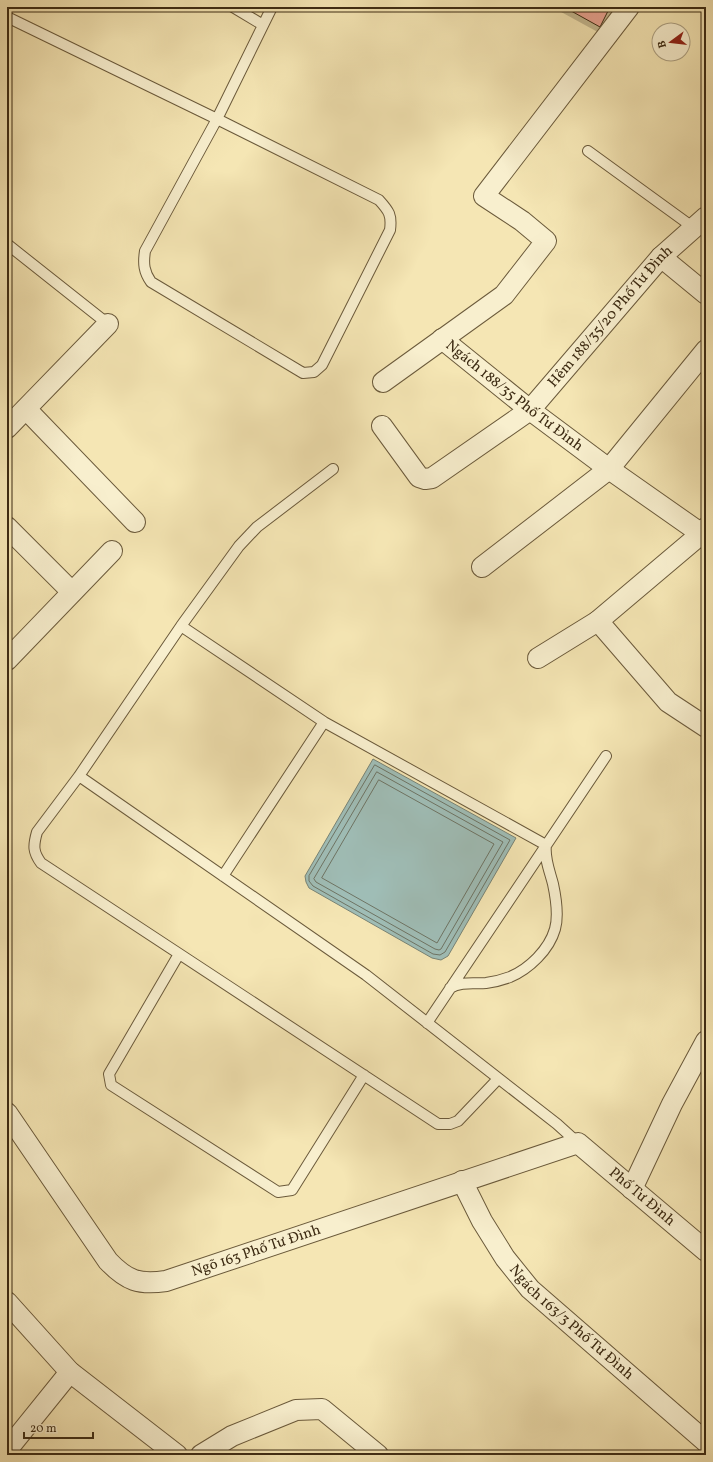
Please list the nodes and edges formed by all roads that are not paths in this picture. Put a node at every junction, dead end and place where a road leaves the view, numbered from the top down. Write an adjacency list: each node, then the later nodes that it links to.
1 (233, 7): 5 (lane)
2 (272, 7): 5 (lane)
3 (629, 7): 13 (street, Ngách 188/35 Phố Tư Đình)
4 (7, 17): 6 (lane)
5 (263, 24): 6 (lane)
6 (216, 119): 6 (lane)
7 (588, 151): 8 (lane)
8 (700, 223): 10 (street, Hẻm 188/35/20 Phố Tư Đình)
9 (7, 244): 12 (lane)
10 (662, 257): 11 (street); 17 (street, Hẻm 188/35/20 Phố Tư Đình)
11 (706, 294)
12 (108, 324): 16 (street)
13 (442, 339): 15 (street); 17 (street, Ngách 188/35 Phố Tư Đình)
14 (706, 350): 21 (street)
15 (383, 382)
16 (26, 409): 19 (street); 22 (street)
17 (530, 410): 18 (street, Hẻm 188/35/20 Phố Tư Đình); 21 (street, Ngách 188/35 Phố Tư Đình)
18 (382, 426)
19 (7, 428)
20 (333, 469): 29 (lane)
21 (609, 469): 24 (street, Ngách 188/35 Phố Tư Đình); 26 (street)
22 (134, 522)
23 (7, 527): 27 (street)
24 (704, 533): 28 (street)
25 (112, 551): 27 (street)
26 (482, 567)
27 (72, 592): 31 (street)
28 (598, 621): 30 (street); 33 (street)
29 (181, 626): 32 (lane); 35 (lane)
30 (538, 658)
31 (7, 660)
32 (324, 722): 36 (lane); 37 (lane)
33 (706, 727)
34 (606, 756): 36 (lane)
35 (79, 776): 37 (lane); 38 (lane)
36 (546, 845): 39 (lane); 39 (lane)
37 (223, 876): 40 (lane)
38 (179, 954): 42 (lane); 42 (lane)
39 (450, 988): 40 (lane)
40 (427, 1023): 43 (lane)
41 (706, 1041): 47 (street)
42 (364, 1075): 43 (lane)
43 (498, 1079): 45 (lane)
44 (9, 1117): 46 (street, Ngõ 163 Phố Tư Đình)
45 (578, 1143): 46 (street, Ngõ 163 Phố Tư Đình); 47 (street, Phố Tư Đình)
46 (462, 1181): 51 (street, Ngách 163/3 Phố Tư Đình)
47 (632, 1189): 48 (street, Phố Tư Đình)
48 (706, 1251)
49 (7, 1302): 50 (street)
50 (70, 1372): 52 (street); 53 (street)
51 (706, 1442)
52 (7, 1450)
53 (177, 1455)
54 (201, 1455): 55 (street)
55 (378, 1455)

